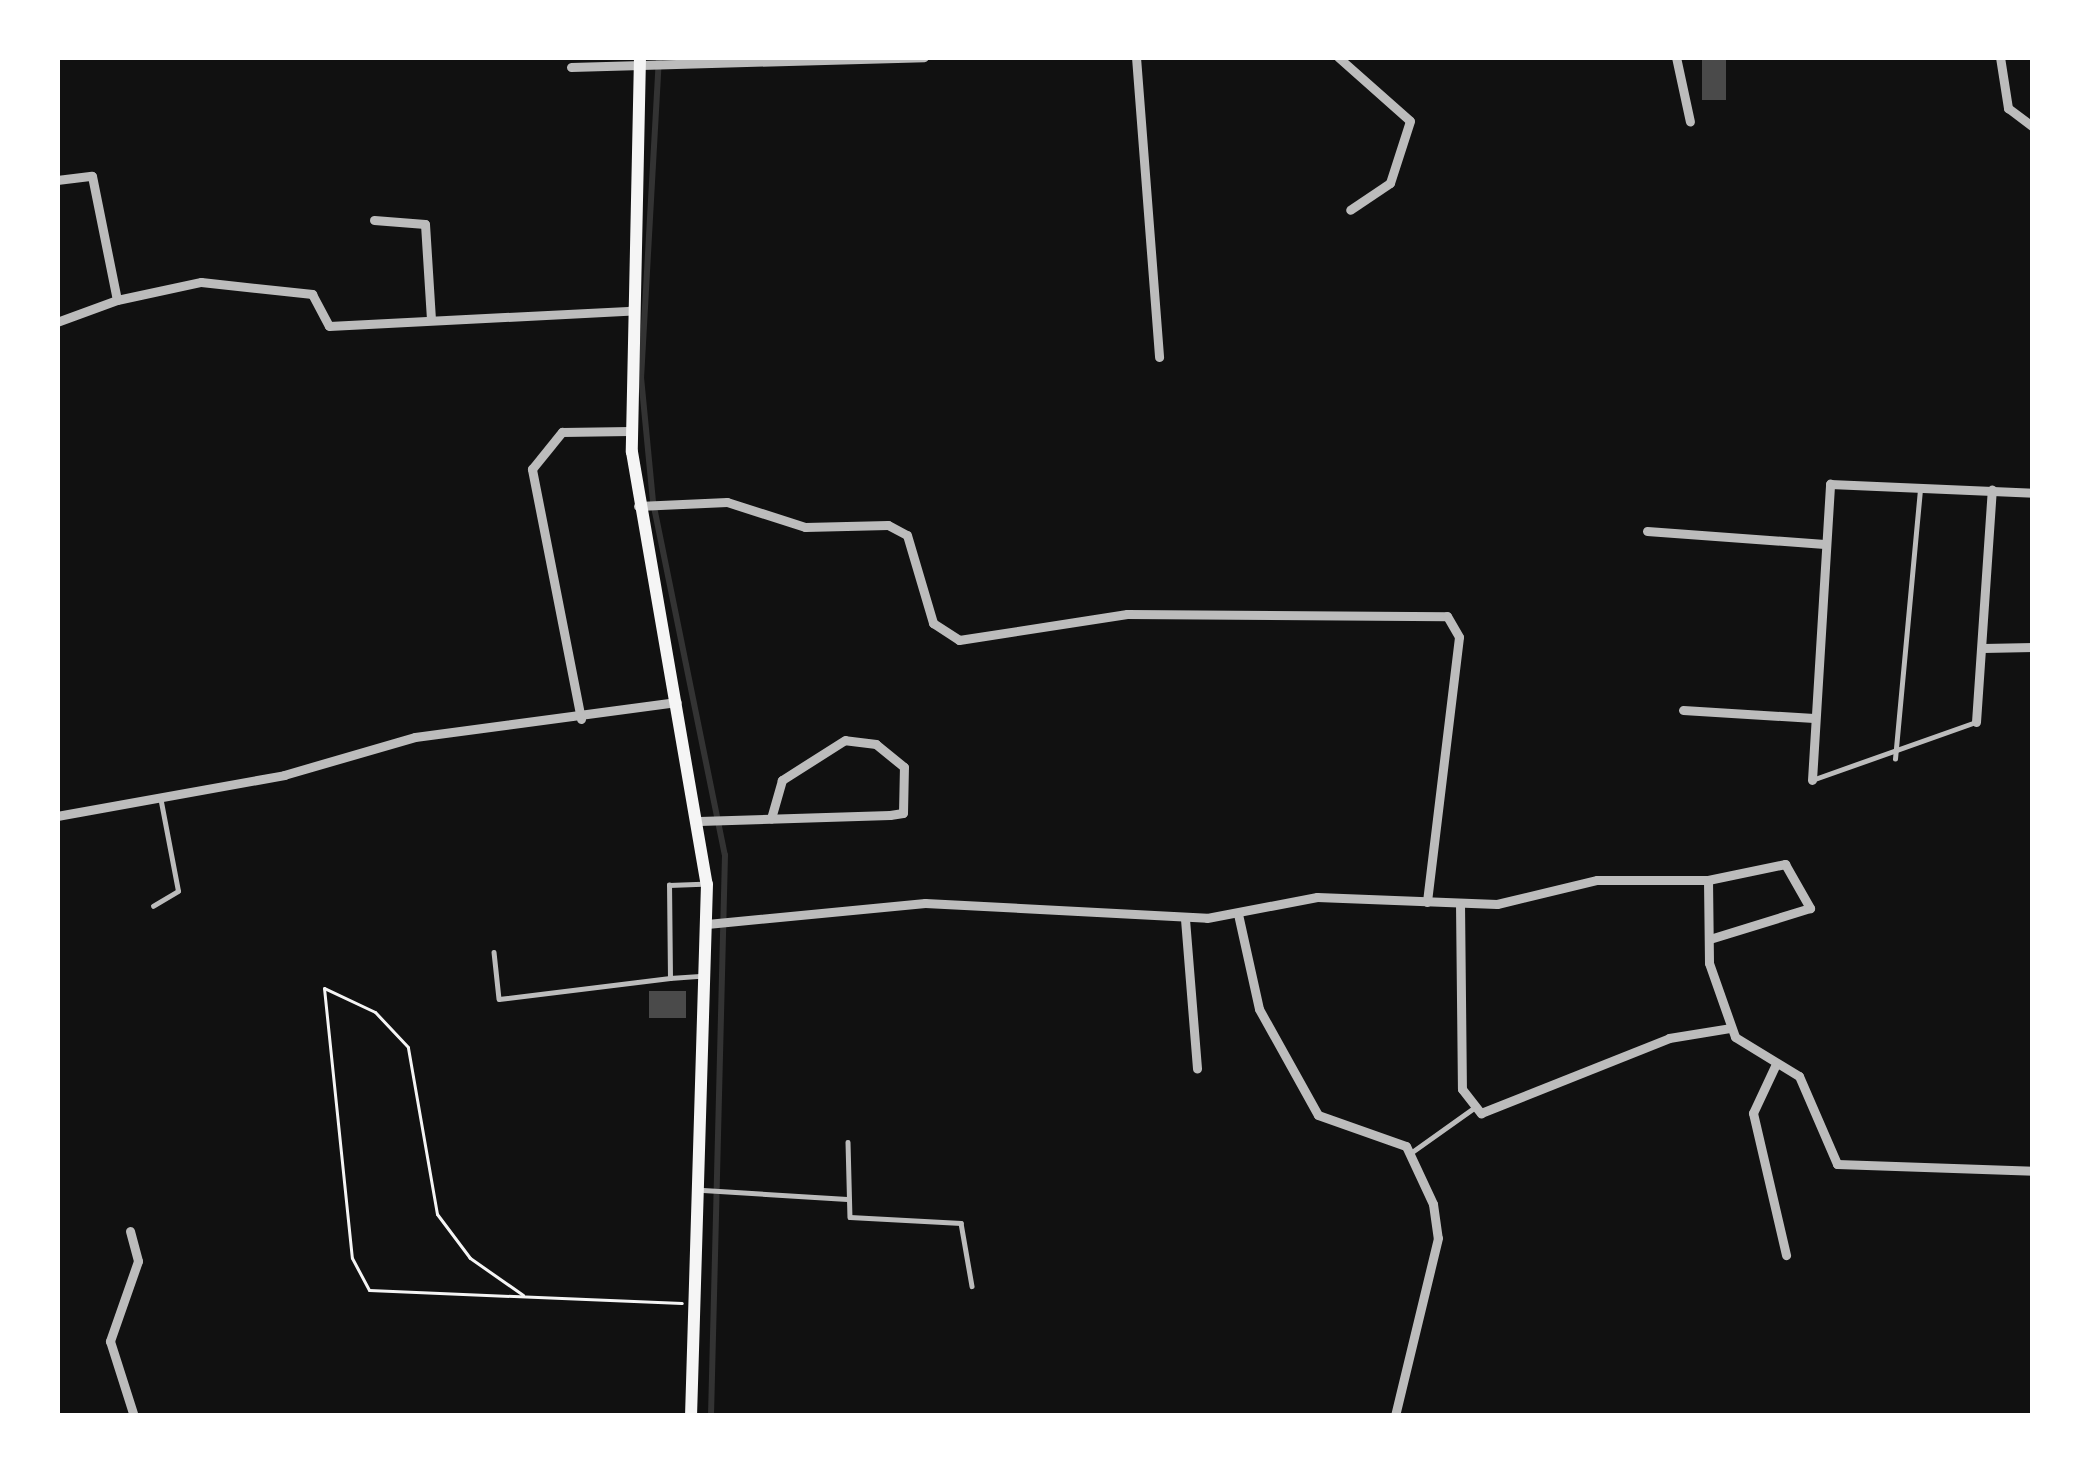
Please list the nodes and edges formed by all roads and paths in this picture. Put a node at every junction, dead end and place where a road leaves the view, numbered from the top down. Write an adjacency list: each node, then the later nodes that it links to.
1 (924, 57): 6 (street)
2 (1136, 57): 17 (street)
3 (1338, 57): 11 (street)
4 (1676, 57): 8 (street)
5 (2000, 57): 9 (street)
6 (642, 64): 7 (street); 14 (main road)
7 (571, 67)
8 (1690, 122)
9 (2033, 127)
10 (57, 180): 13 (street)
11 (1350, 210)
12 (374, 220): 15 (street)
13 (117, 300): 15 (street); 16 (street)
14 (628, 311): 15 (street); 18 (main road)
15 (431, 319)
16 (57, 322)
17 (1159, 357)
18 (630, 431): 22 (main road); 30 (street)
19 (1920, 484): 20 (street); 24 (street); 32 (lane)
20 (1992, 490): 21 (street); 26 (street)
21 (2033, 494)
22 (643, 506): 27 (main road); 40 (street)
23 (1646, 531): 24 (street)
24 (1825, 544): 29 (street)
25 (2033, 647): 26 (street)
26 (1983, 648): 31 (street)
27 (677, 702): 30 (street); 37 (main road)
28 (1683, 710): 29 (street)
29 (1814, 718): 33 (street)
30 (581, 719): 34 (street)
31 (1976, 722): 32 (lane)
32 (1895, 759): 33 (lane)
33 (1812, 780)
34 (160, 797): 35 (street); 42 (lane)
35 (57, 816)
36 (771, 818): 36 (street); 37 (street)
37 (705, 820): 39 (main road)
38 (1708, 880): 41 (street); 46 (street); 46 (street)
39 (707, 884): 45 (main road); 49 (lane)
40 (1427, 902): 41 (street); 43 (street)
41 (1460, 903): 53 (street)
42 (153, 906)
43 (1238, 914): 44 (street); 55 (street)
44 (1185, 919): 45 (street); 52 (street)
45 (711, 924): 48 (main road)
46 (1711, 939): 50 (street)
47 (494, 952): 49 (lane)
48 (706, 976): 49 (lane); 57 (main road)
49 (670, 978)
50 (1731, 1028): 51 (street); 53 (street)
51 (1775, 1066): 56 (street); 60 (street)
52 (1197, 1069)
53 (1474, 1108): 55 (lane)
54 (848, 1142): 58 (lane)
55 (1412, 1152): 66 (street)
56 (2033, 1171)
57 (699, 1190): 58 (lane); 63 (main road)
58 (847, 1199): 61 (lane)
59 (130, 1231): 64 (street)
60 (1786, 1255)
61 (972, 1286)
62 (523, 1295): 62 (path); 63 (path)
63 (697, 1304): 65 (main road)
64 (134, 1416)
65 (691, 1416)
66 (1395, 1416)

